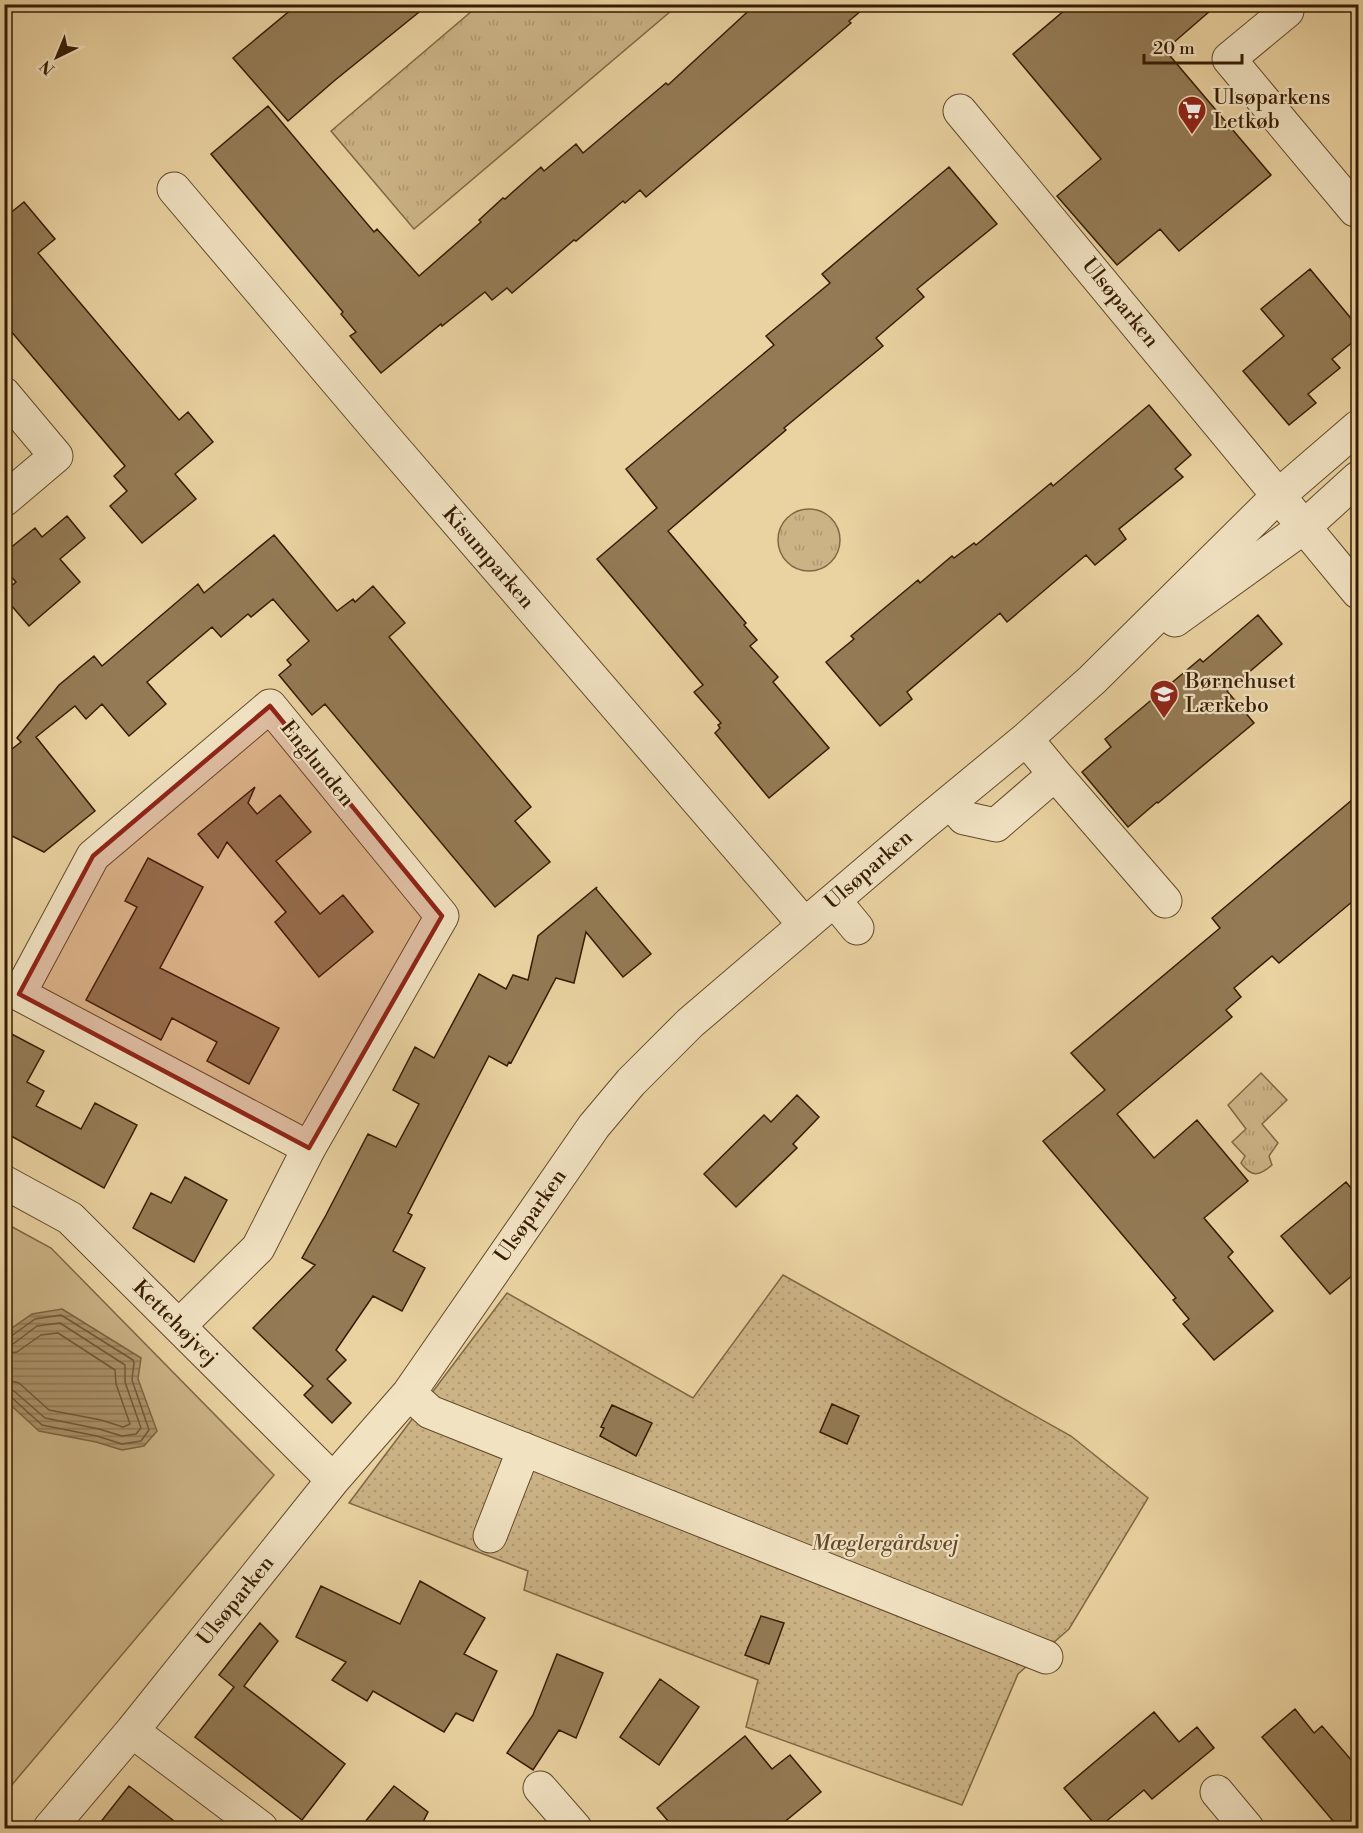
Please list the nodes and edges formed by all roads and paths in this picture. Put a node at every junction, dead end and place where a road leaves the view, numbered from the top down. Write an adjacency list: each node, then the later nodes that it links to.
1 (1287, 10): 4 (street)
2 (960, 111): 8 (street, Ulsøparken)
3 (174, 189): 18 (street, Kisumparken)
4 (1357, 210)
5 (4, 394): 9 (street)
6 (1359, 428): 8 (street, Ulsøparken)
7 (1359, 478): 10 (street, Ulsøparken)
8 (1278, 496): 10 (street, Ulsøparken); 12 (street, Ulsøparken)
9 (4, 500)
10 (1304, 527): 11 (street, Ulsøparken); 12 (street, Ulsøparken)
11 (1359, 592)
12 (1092, 680): 13 (street, Ulsøparken)
13 (1026, 739): 14 (street); 15 (street, Ulsøparken)
14 (1055, 774): 15 (street); 17 (street)
15 (950, 802): 16 (street, Ulsøparken)
16 (834, 900): 18 (street, Ulsøparken); 19 (street)
17 (1165, 901)
18 (805, 925): 24 (street, Ulsøparken)
19 (857, 928)
20 (12, 990): 21 (street, Englunden); 21 (street, Englunden)
21 (309, 1148): 23 (street, Englunden)
22 (4, 1182): 23 (street, Kettehøjvej)
23 (179, 1326): 26 (street, Kettehøjvej)
24 (409, 1393): 25 (street); 26 (street, Ulsøparken)
25 (524, 1449): 27 (street); 28 (street)
26 (333, 1480): 29 (street, Ulsøparken)
27 (490, 1536)
28 (1046, 1657)
29 (132, 1731): 32 (street, Ulsøparken); 33 (street)
30 (540, 1788): 34 (street)
31 (1217, 1792): 35 (street)
32 (51, 1828)
33 (261, 1828)
34 (575, 1828)
35 (1247, 1828)

